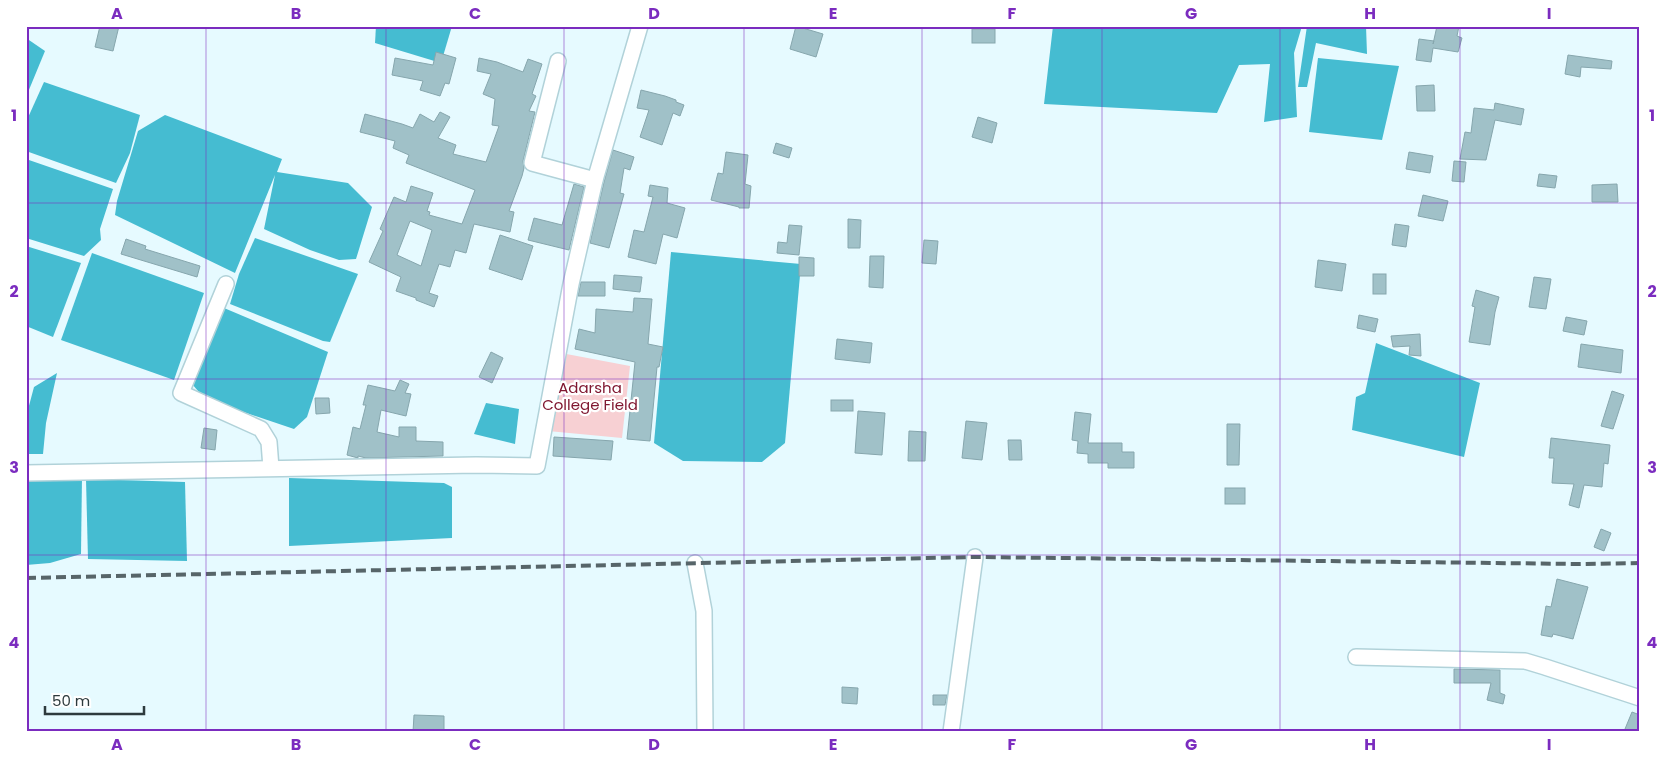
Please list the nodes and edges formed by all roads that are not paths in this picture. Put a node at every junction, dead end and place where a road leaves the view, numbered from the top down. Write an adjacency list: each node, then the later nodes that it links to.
1 (640, 26): 3 (street)
2 (558, 61): 3 (street)
3 (595, 180): 5 (street)
4 (226, 284): 5 (street)
5 (271, 468): 6 (street)
6 (26, 473)
7 (975, 557): 12 (street)
8 (695, 563): 11 (street)
9 (1356, 657): 10 (street)
10 (1640, 698)
11 (705, 732)
12 (951, 732)

